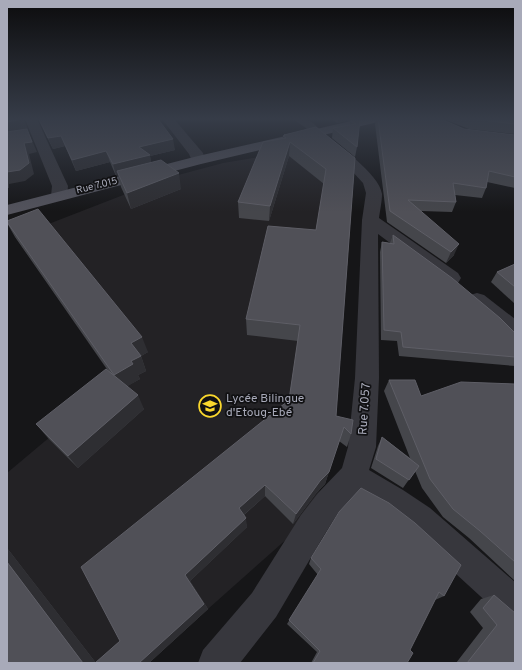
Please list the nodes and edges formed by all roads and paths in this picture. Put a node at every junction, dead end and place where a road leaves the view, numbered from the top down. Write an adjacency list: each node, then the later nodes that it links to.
1 (43, 150): 6 (street)
2 (193, 150): 5 (street)
3 (218, 150): 5 (main road, Rue 7.015)
4 (336, 150): 9 (street, Rue 7.057)
5 (197, 156): 6 (main road, Rue 7.015)
6 (59, 191): 7 (main road, Rue 7.015); 8 (main road, Rue 7.015)
7 (7, 200)
8 (7, 210)
9 (370, 220): 10 (street); 11 (street, Rue 7.057)
10 (515, 331)
11 (353, 476): 12 (street); 13 (street, Rue 7.057)
12 (515, 605)
13 (216, 663)

